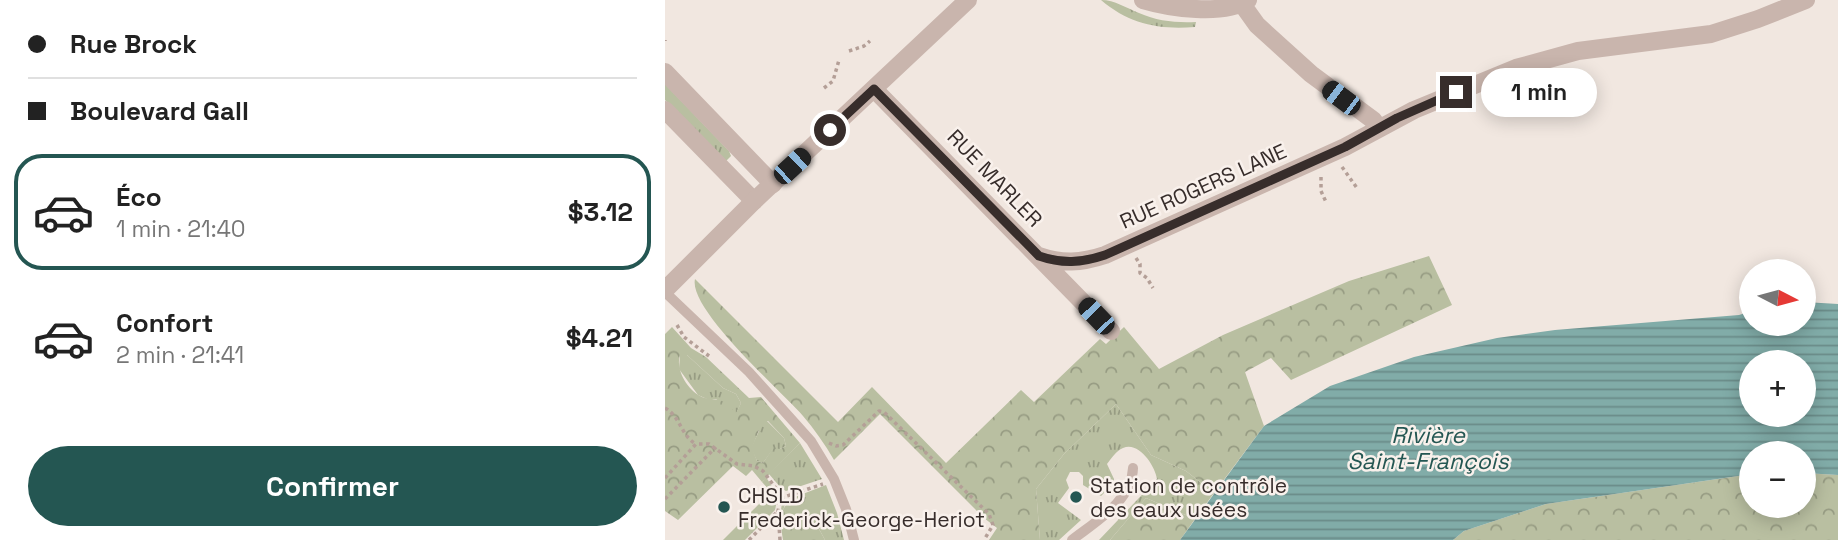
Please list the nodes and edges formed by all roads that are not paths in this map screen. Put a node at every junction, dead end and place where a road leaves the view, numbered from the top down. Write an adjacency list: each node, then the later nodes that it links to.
1 (1143, 0): 4 (street)
2 (1806, 0): 8 (street, RUE ROGERS LANE)
3 (964, 1): 6 (street)
4 (1245, 2): 8 (street)
5 (665, 72): 9 (street)
6 (874, 89): 9 (street); 11 (street, RUE MARLER)
7 (665, 110): 10 (street)
8 (1379, 128): 11 (street, RUE ROGERS LANE)
9 (773, 184): 10 (street)
10 (754, 201): 12 (street)
11 (1039, 256): 13 (street, RUE MARLER)
12 (665, 291): 15 (lane)
13 (1111, 331)
14 (1133, 468): 16 (lane)
15 (854, 540)
16 (1072, 540)

